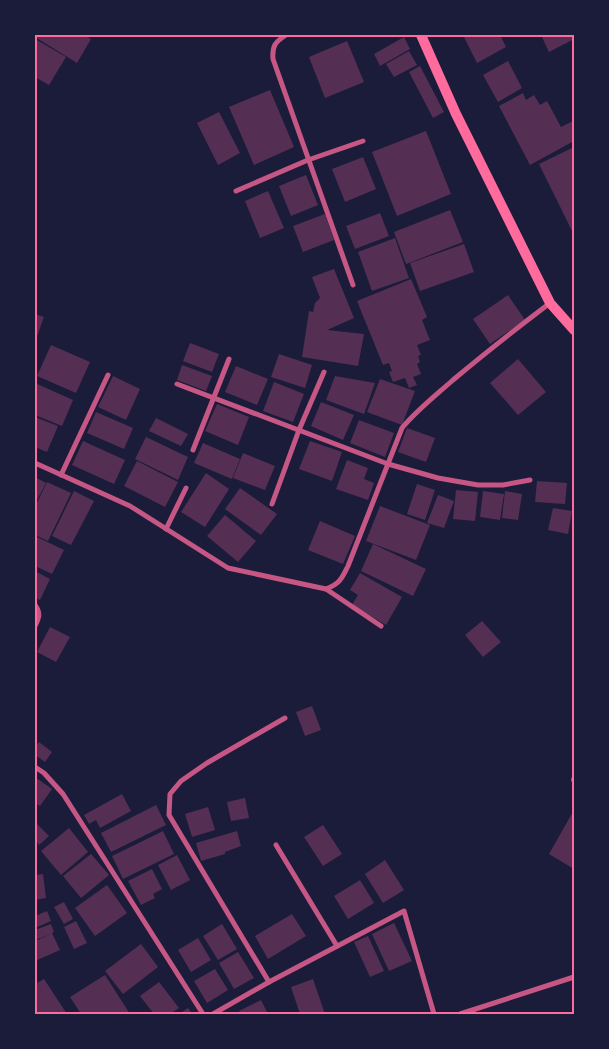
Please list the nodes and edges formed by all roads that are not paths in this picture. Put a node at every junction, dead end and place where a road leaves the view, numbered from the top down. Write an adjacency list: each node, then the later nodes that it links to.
1 (286, 35): 4 (street)
2 (422, 35): 7 (main road)
3 (363, 141): 4 (street)
4 (308, 160): 5 (street); 6 (street)
5 (236, 191)
6 (353, 285)
7 (550, 303): 8 (main road); 17 (street)
8 (574, 330)
9 (229, 359): 13 (street)
10 (324, 372): 14 (street)
11 (108, 375): 18 (street)
12 (177, 384): 13 (street)
13 (213, 398): 14 (street); 15 (street)
14 (299, 430): 17 (street); 21 (street)
15 (193, 450)
16 (35, 463): 18 (street)
17 (388, 464): 19 (street); 23 (street)
18 (61, 475): 22 (street)
19 (530, 480)
20 (186, 488): 22 (street)
21 (272, 504)
22 (166, 529): 23 (street)
23 (326, 589): 26 (street)
24 (35, 605): 25 (street)
25 (35, 626)
26 (380, 626)
27 (285, 718): 32 (street)
28 (35, 767): 33 (street)
29 (276, 845): 30 (street)
30 (337, 946): 32 (street); 35 (street)
31 (574, 977): 36 (street)
32 (269, 982): 34 (street)
33 (203, 1014)
34 (213, 1014)
35 (434, 1014)
36 (460, 1014)

